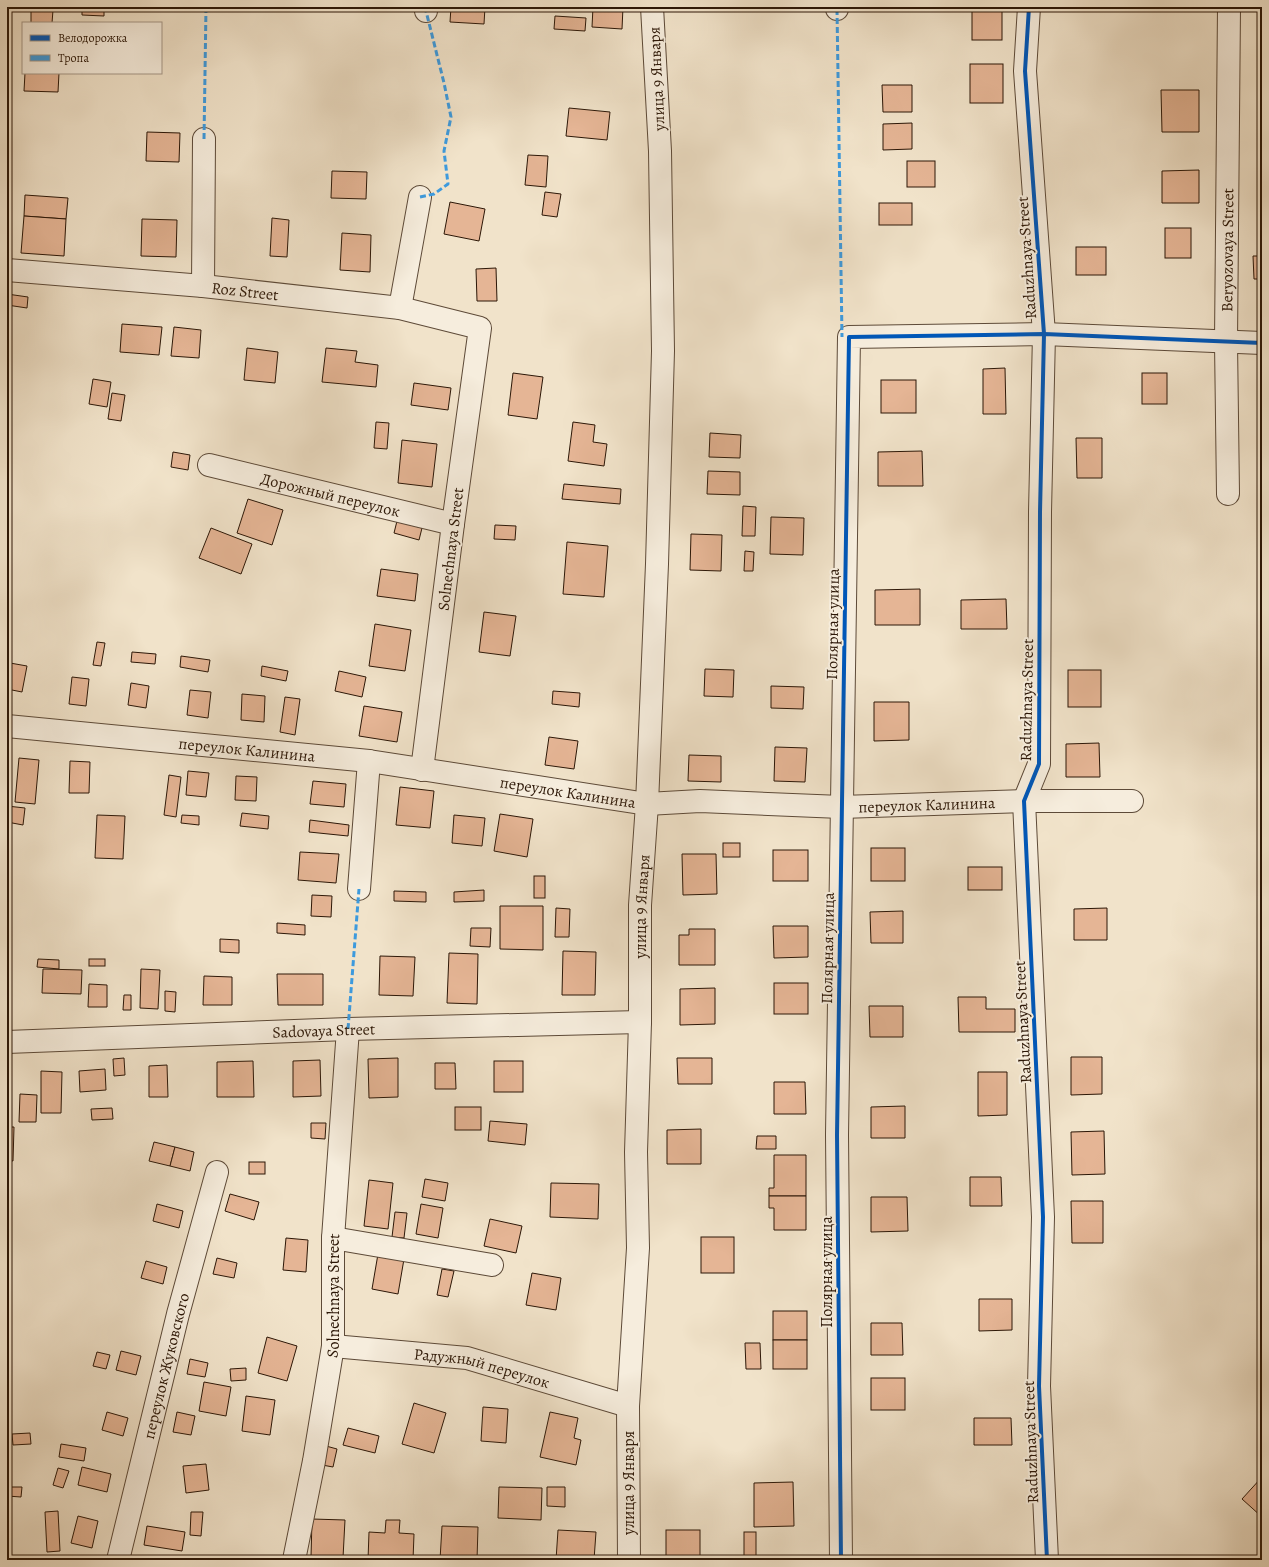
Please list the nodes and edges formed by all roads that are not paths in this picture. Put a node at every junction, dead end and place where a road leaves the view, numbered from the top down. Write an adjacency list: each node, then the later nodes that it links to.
1 (652, 7): 21 (street, улица 9 Января)
2 (1029, 7): 10 (street, Raduzhnaya Street)
3 (1229, 7): 11 (street, Beryozovaya Street)
4 (204, 139): 7 (street)
5 (420, 197): 8 (street)
6 (7, 270): 7 (street, Roz Street)
7 (203, 286): 8 (street, Roz Street)
8 (400, 308): 9 (street, Roz Street)
9 (480, 328): 15 (street, Solnechnaya Street)
10 (1044, 334): 11 (street); 19 (street, Raduzhnaya Street); 22 (street, Полярная улица)
11 (1226, 342): 12 (street); 14 (street, Beryozovaya Street)
12 (1262, 343)
13 (209, 465): 15 (street, Дорожный переулок)
14 (1228, 494)
15 (453, 524): 18 (street, Solnechnaya Street)
16 (7, 726): 17 (street, переулок Калинина)
17 (368, 761): 18 (street, переулок Калинина); 23 (street)
18 (422, 770): 21 (street, переулок Калинина)
19 (1024, 801): 20 (street, переулок Калинина); 22 (street, переулок Калинина); 36 (street, Raduzhnaya Street)
20 (1132, 801)
21 (647, 804): 22 (street, переулок Калинина); 24 (street, улица 9 Января)
22 (841, 807): 35 (street, Полярная улица)
23 (359, 889)
24 (640, 1022): 25 (street, Sadovaya Street); 31 (street, улица 9 Января)
25 (348, 1029): 26 (street, Sadovaya Street); 28 (street, Solnechnaya Street)
26 (7, 1042)
27 (217, 1172): 32 (street, переулок Жуковского)
28 (333, 1238): 29 (street); 30 (street, Solnechnaya Street)
29 (492, 1265)
30 (333, 1346): 31 (street, Радужный переулок); 33 (street, Solnechnaya Street)
31 (628, 1406): 34 (street, улица 9 Января)
32 (118, 1560)
33 (294, 1560)
34 (629, 1560)
35 (840, 1560)
36 (1047, 1560)

